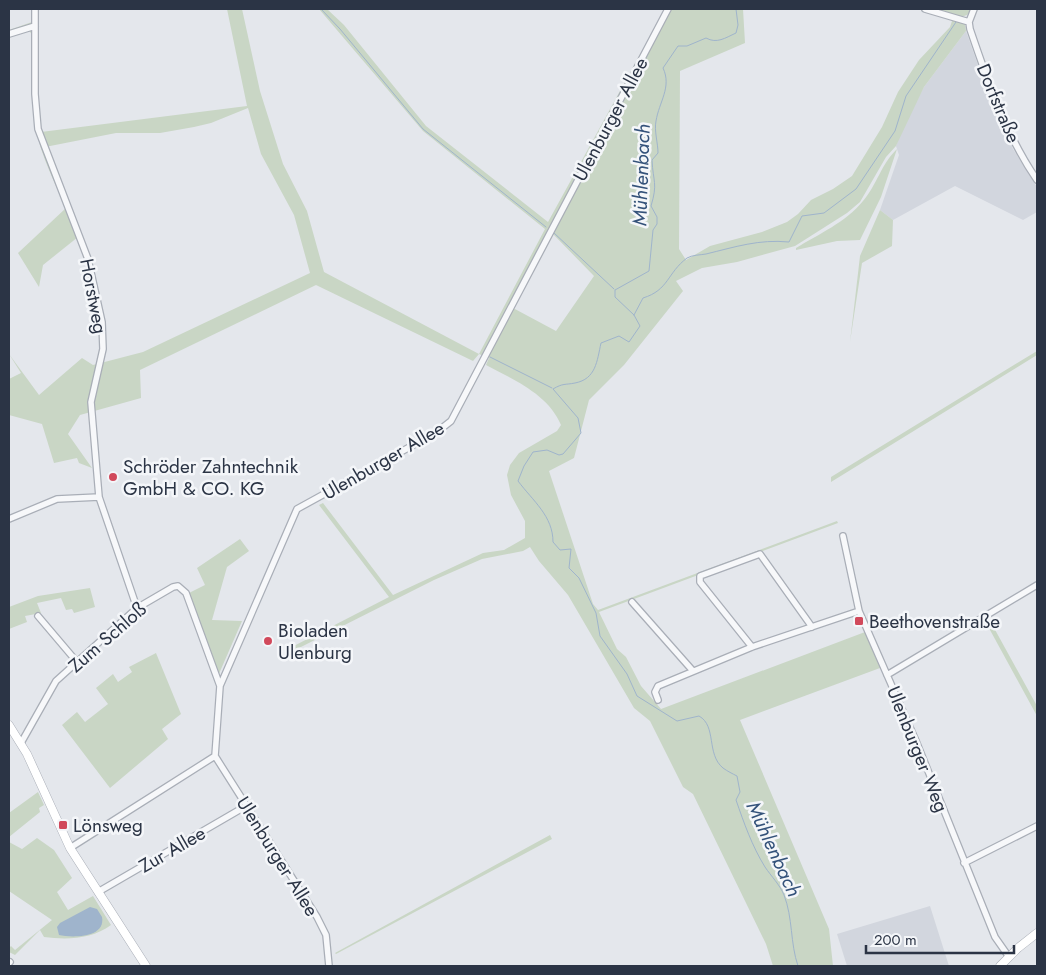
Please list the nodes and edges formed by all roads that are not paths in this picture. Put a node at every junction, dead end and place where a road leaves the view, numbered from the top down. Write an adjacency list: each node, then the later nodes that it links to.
1 (35, 9): 6 (street, Horstweg)
2 (668, 9): 22 (street, Ulenburger Allee)
3 (925, 9): 5 (street)
4 (974, 9): 5 (street)
5 (969, 22): 8 (street, Dorfstraße)
6 (35, 26): 7 (street); 9 (street, Horstweg)
7 (9, 34)
8 (1037, 180)
9 (99, 497): 10 (street); 14 (street, Horstweg)
10 (9, 519)
11 (843, 536): 15 (street, Ulenburger Weg)
12 (1037, 585): 21 (street)
13 (632, 602): 20 (street)
14 (136, 608): 19 (street, Zum Schloß); 22 (street, Zum Schloß)
15 (859, 611): 17 (street); 21 (street, Ulenburger Weg)
16 (38, 616): 19 (street)
17 (812, 627): 18 (street); 18 (street)
18 (752, 647): 20 (street)
19 (77, 662): 25 (street, Zum Schloß)
20 (693, 671): 23 (street)
21 (887, 675): 30 (street, Ulenburger Weg)
22 (220, 686): 26 (street, Ulenburger Allee)
23 (658, 700)
24 (9, 725): 25 (main road)
25 (21, 743): 29 (main road)
26 (215, 756): 27 (street, Ulenburger Allee); 29 (street)
27 (246, 806): 31 (street, Zur Allee); 35 (street, Ulenburger Allee)
28 (1037, 826): 30 (street)
29 (70, 848): 31 (main road)
30 (964, 863): 33 (street, Ulenburger Weg)
31 (98, 892): 34 (main road)
32 (1037, 933): 33 (main road)
33 (1009, 957): 36 (main road)
34 (146, 966)
35 (329, 966)
36 (1000, 966)

